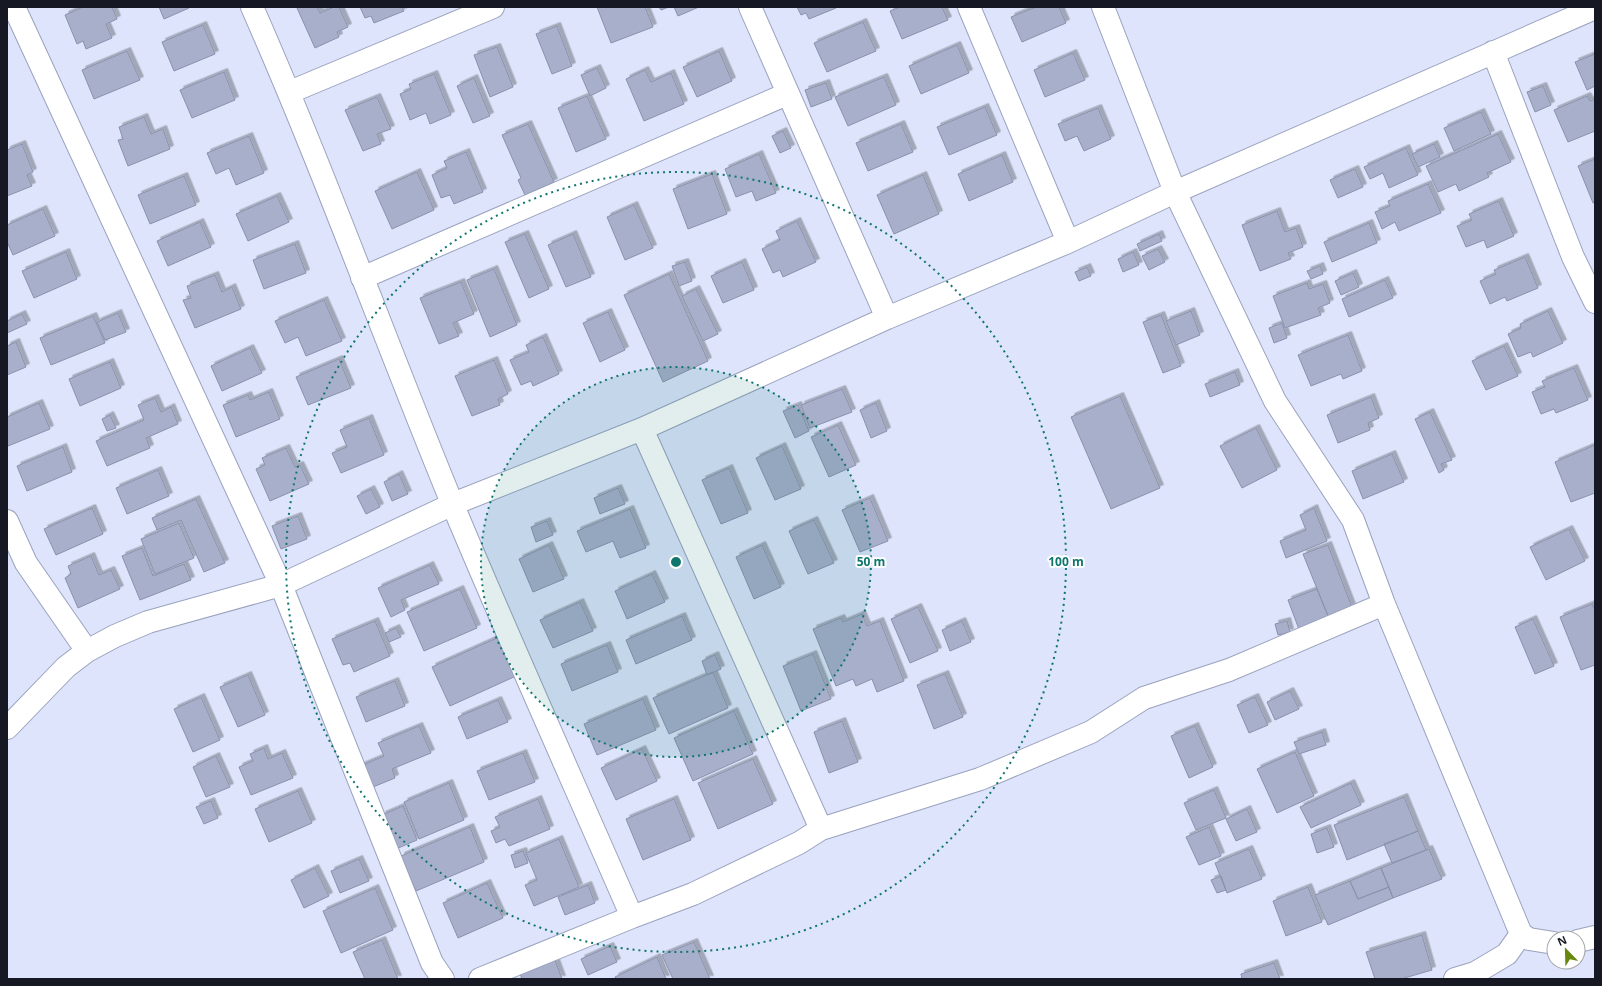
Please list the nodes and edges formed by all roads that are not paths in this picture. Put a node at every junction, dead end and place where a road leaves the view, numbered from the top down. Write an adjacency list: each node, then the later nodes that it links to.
1 (13, 7): 8 (street); 20 (street)
2 (252, 7): 10 (street)
3 (493, 7): 10 (street)
4 (750, 7): 11 (street)
5 (969, 7): 13 (street)
6 (1104, 7): 12 (street)
7 (1595, 8): 9 (street)
8 (7, 17)
9 (1493, 52): 12 (street); 15 (street)
10 (290, 92): 14 (street)
11 (787, 94): 14 (street); 16 (street)
12 (1175, 192): 13 (street); 21 (street)
13 (1068, 242): 16 (street)
14 (362, 278): 18 (street)
15 (1595, 302)
16 (887, 318): 17 (street)
17 (642, 429): 18 (street); 24 (street)
18 (453, 504): 20 (street); 25 (street)
19 (7, 521): 22 (street)
20 (281, 585): 22 (street); 28 (street)
21 (1384, 604): 24 (street); 26 (street)
22 (87, 652): 23 (street)
23 (7, 728)
24 (821, 829): 25 (street)
25 (632, 917): 29 (street)
26 (1521, 934): 27 (street); 30 (street)
27 (1546, 942)
28 (443, 979)
29 (480, 979)
30 (1455, 979)

